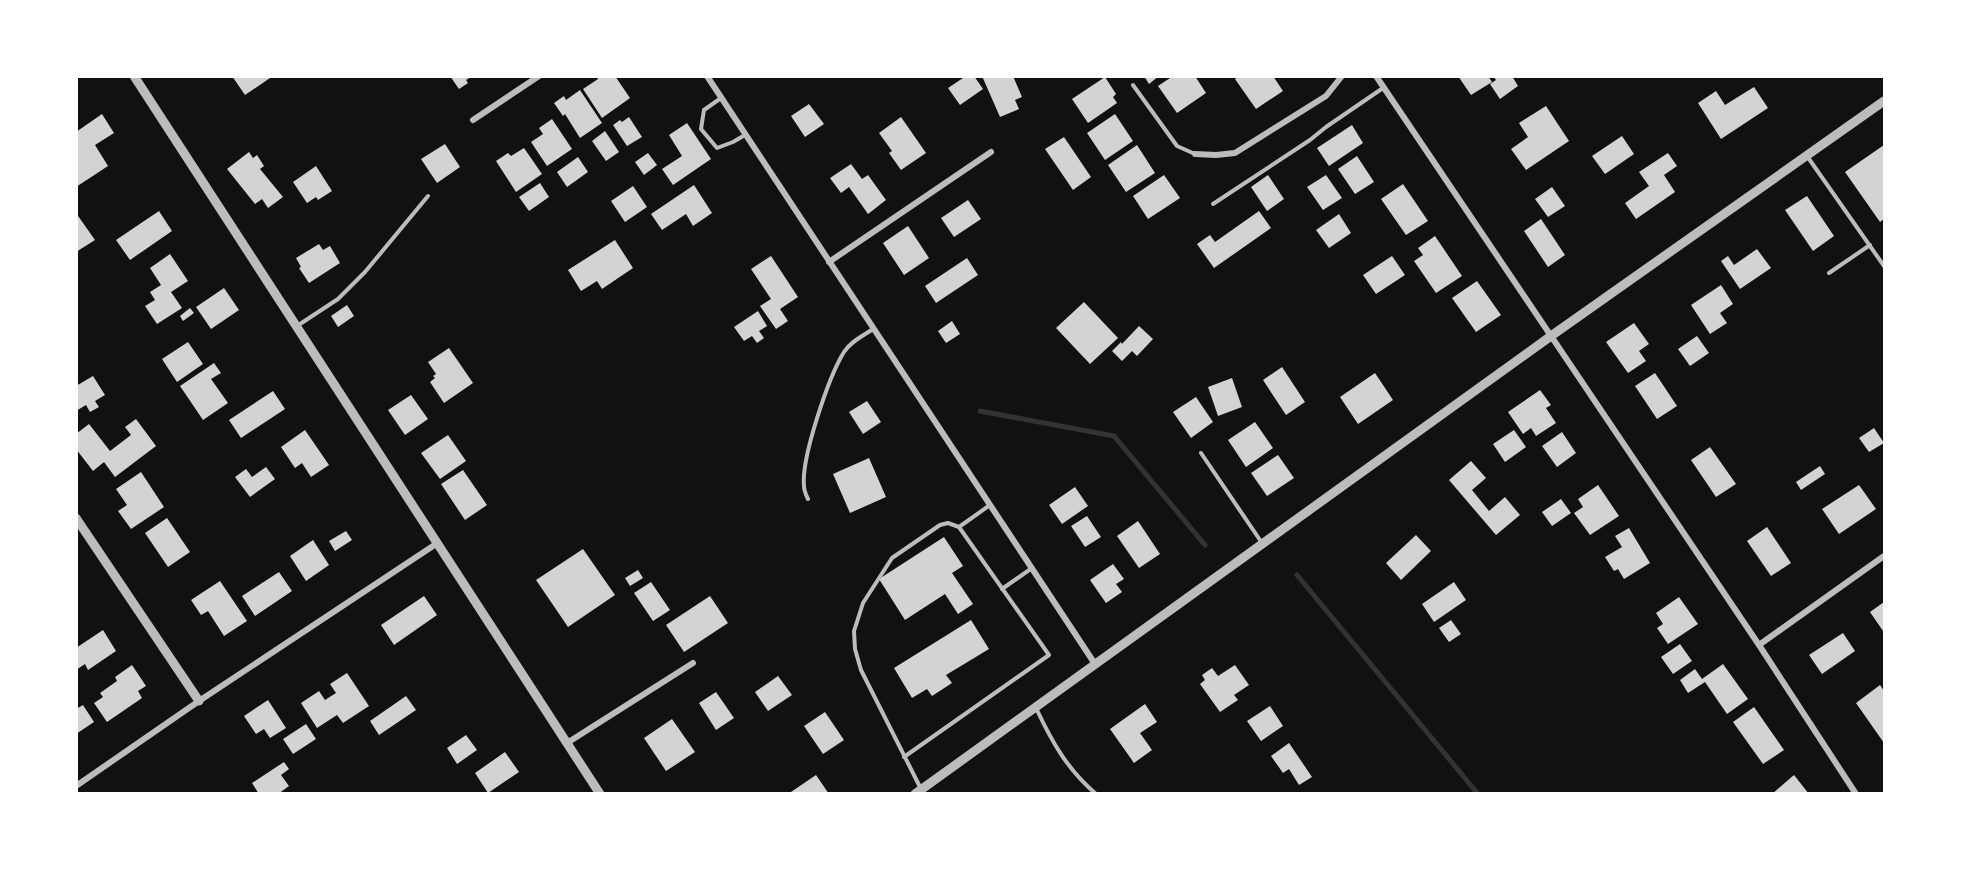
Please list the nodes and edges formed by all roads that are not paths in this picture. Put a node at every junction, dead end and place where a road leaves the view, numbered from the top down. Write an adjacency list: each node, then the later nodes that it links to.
1 (134, 76): 21 (street)
2 (538, 76): 10 (street)
3 (707, 76): 8 (street)
4 (1342, 76): 13 (street)
5 (1376, 76): 7 (street)
6 (1133, 85): 13 (lane)
7 (1384, 87): 16 (lane); 23 (street)
8 (721, 98): 11 (street); 11 (lane)
9 (1884, 100): 14 (street)
10 (473, 120)
11 (745, 135): 18 (street)
12 (991, 152): 18 (street)
13 (1195, 154)
14 (1806, 156): 17 (lane); 23 (street)
15 (428, 196): 21 (lane)
16 (1213, 204)
17 (1870, 245): 19 (lane); 20 (lane)
18 (829, 262): 22 (street)
19 (1884, 266)
20 (1829, 273)
21 (296, 327): 30 (street)
22 (873, 329): 25 (lane); 26 (street)
23 (1551, 336): 29 (street); 34 (street)
24 (1202, 453): 29 (lane)
25 (808, 499)
26 (990, 505): 28 (lane); 32 (street)
27 (78, 522): 37 (street)
28 (959, 527): 33 (lane); 40 (lane)
29 (1262, 543): 36 (street)
30 (436, 544): 37 (street); 39 (street)
31 (1884, 556): 34 (street)
32 (1032, 568): 33 (lane); 36 (street)
33 (1002, 589): 40 (lane)
34 (1759, 645): 45 (street)
35 (693, 663): 39 (street)
36 (1095, 664): 38 (street)
37 (199, 701): 41 (street)
38 (1035, 707): 42 (street); 44 (lane)
39 (567, 743): 43 (street)
40 (904, 757): 42 (lane)
41 (76, 786)
42 (918, 791)
43 (600, 794)
44 (1096, 794)
45 (1856, 794)

